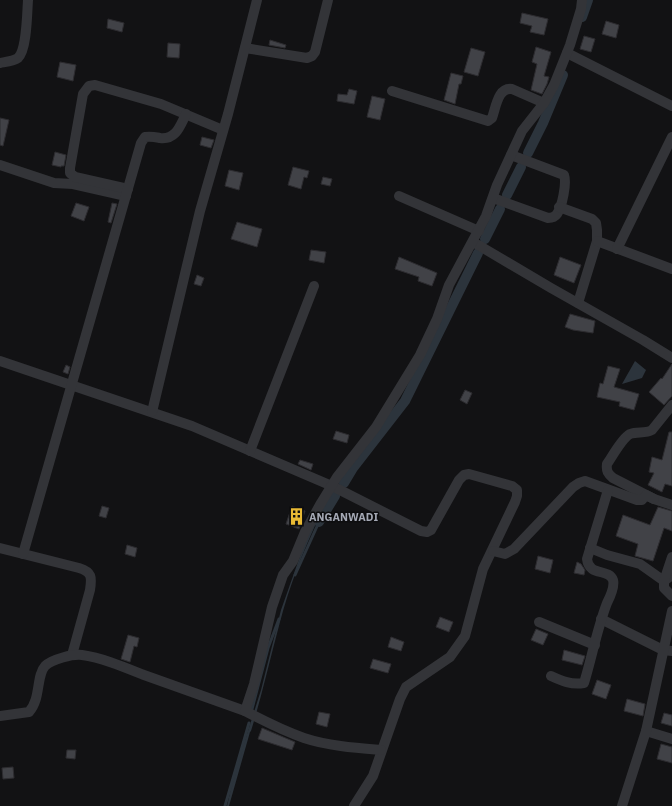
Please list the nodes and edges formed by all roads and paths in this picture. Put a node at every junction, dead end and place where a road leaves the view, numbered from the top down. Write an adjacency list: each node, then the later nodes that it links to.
1 (28, 0): 7 (street)
2 (257, 0): 5 (street)
3 (328, 0): 5 (street)
4 (582, 0): 6 (street)
5 (245, 48): 12 (street)
6 (567, 53): 9 (street); 10 (street)
7 (0, 63)
8 (392, 91): 9 (street)
9 (544, 103): 14 (street)
10 (672, 106)
11 (186, 114): 12 (street); 16 (street); 16 (street)
12 (223, 130): 31 (street)
13 (672, 137): 23 (street)
14 (511, 155): 18 (street); 19 (street)
15 (0, 164): 16 (street)
16 (127, 193): 29 (street)
17 (399, 196): 20 (street)
18 (492, 198): 19 (street); 20 (street)
19 (559, 207): 21 (street)
20 (479, 230): 22 (street)
21 (597, 241): 23 (street); 26 (street)
22 (473, 242): 26 (street); 33 (street)
23 (617, 249): 24 (street)
24 (672, 269)
25 (314, 286): 32 (street)
26 (578, 303): 27 (street)
27 (672, 358)
28 (0, 361): 29 (street)
29 (71, 385): 31 (street); 40 (street)
30 (672, 406): 35 (street)
31 (152, 412): 32 (street)
32 (250, 450): 33 (street)
33 (332, 486): 39 (street); 51 (street)
34 (608, 490): 35 (street); 38 (street); 39 (street)
35 (654, 499): 36 (street)
36 (672, 505)
37 (0, 548): 40 (street)
38 (590, 548): 42 (street); 45 (street)
39 (493, 550): 55 (street)
40 (23, 554): 49 (street)
41 (672, 557): 42 (street)
42 (668, 578): 43 (street)
43 (672, 596)
44 (672, 611): 48 (street)
45 (601, 619): 47 (street); 48 (street)
46 (538, 622): 47 (street)
47 (595, 645): 50 (street)
48 (668, 651): 53 (street)
49 (72, 655): 51 (street); 52 (street)
50 (551, 676)
51 (245, 711): 55 (street)
52 (0, 716)
53 (646, 731): 54 (street); 57 (street)
54 (672, 739)
55 (381, 750): 56 (street)
56 (354, 806)
57 (622, 806)

